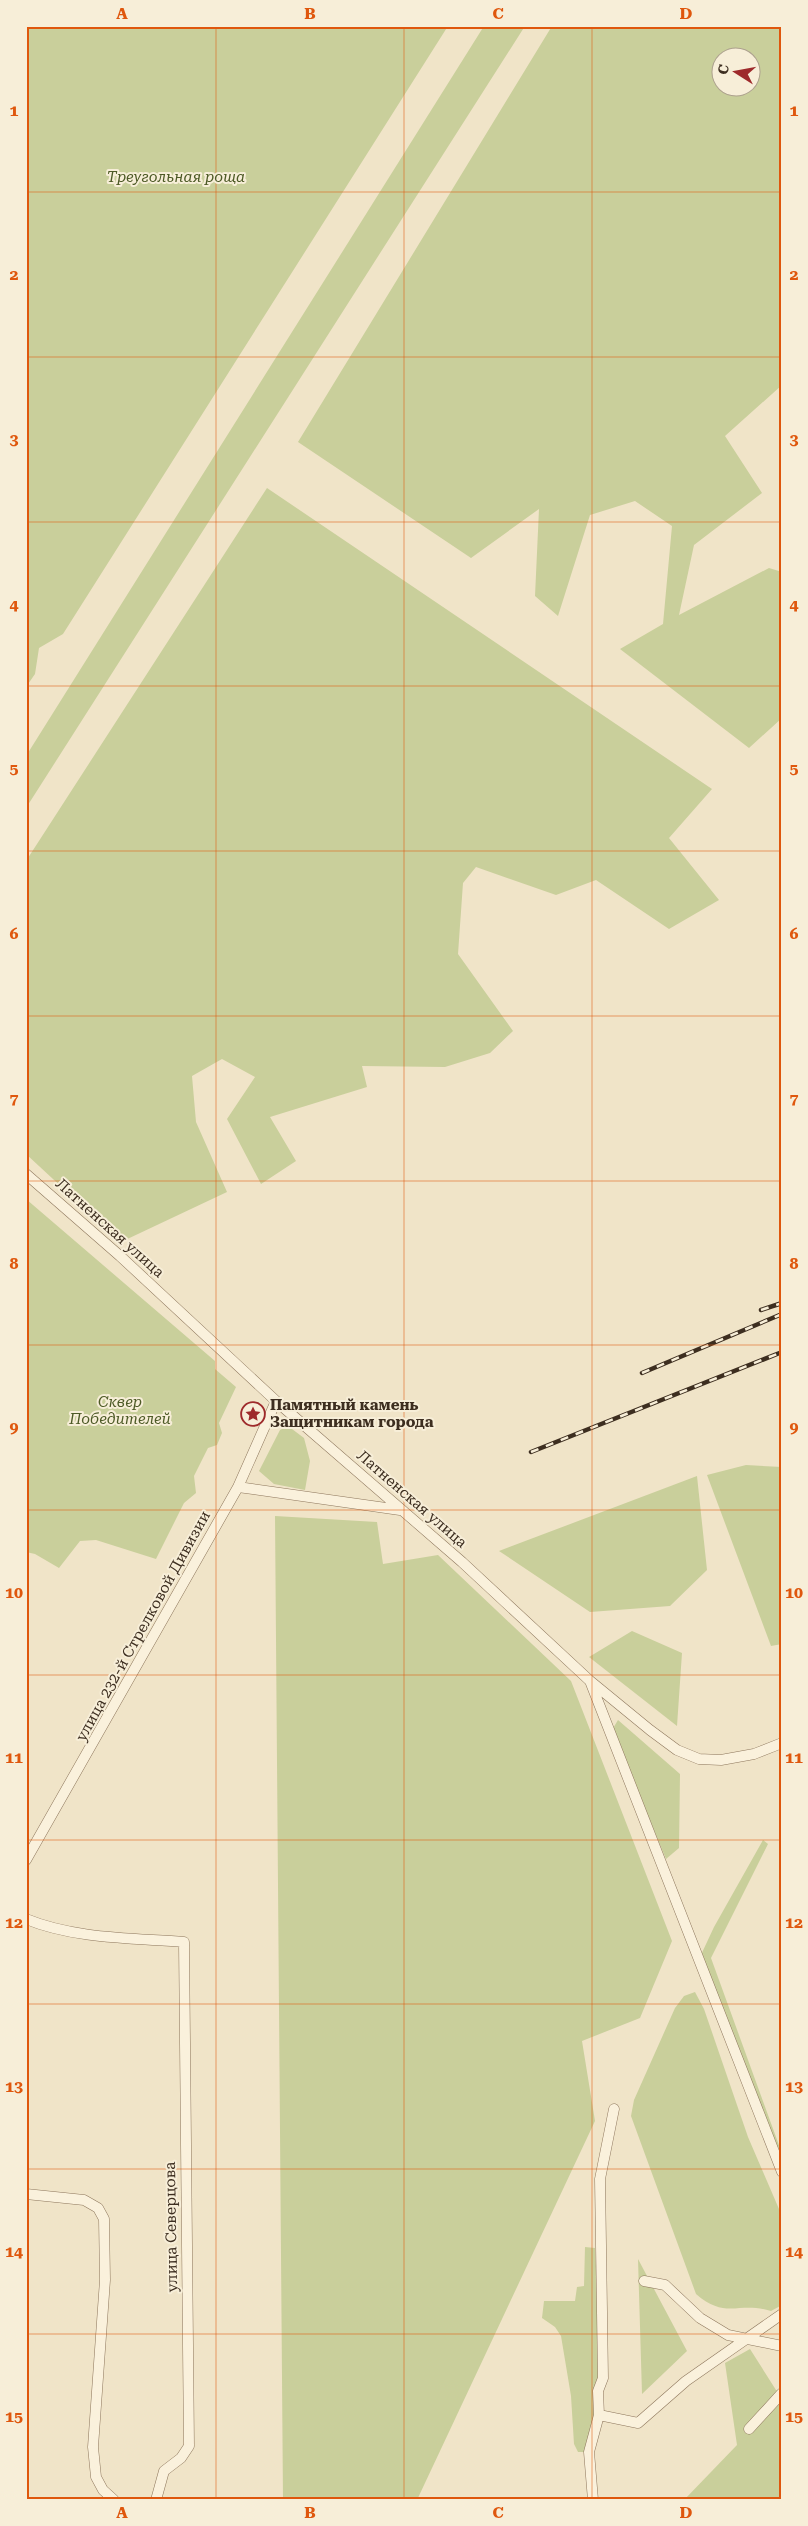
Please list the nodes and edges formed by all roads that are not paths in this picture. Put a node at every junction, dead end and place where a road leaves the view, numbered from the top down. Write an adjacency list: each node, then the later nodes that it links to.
1 (26, 1174): 2 (street, Латненская улица)
2 (276, 1401): 3 (street, улица 232-й Стрелковой Дивизии); 4 (street, Латненская улица)
3 (238, 1487): 4 (street); 7 (street, улица 232-й Стрелковой Дивизии)
4 (401, 1510): 5 (street, Латненская улица)
5 (589, 1680): 6 (street, Латненская улица); 10 (street)
6 (782, 1743)
7 (26, 1860)
8 (26, 1919): 20 (street, улица Северцова)
9 (614, 2109): 17 (street)
10 (782, 2172)
11 (26, 2194): 19 (street)
12 (644, 2281): 14 (street)
13 (782, 2314): 14 (street)
14 (748, 2340): 15 (street); 17 (street)
15 (782, 2346)
16 (782, 2393): 18 (street)
17 (599, 2414): 21 (street)
18 (749, 2429)
19 (114, 2500)
20 (156, 2500)
21 (593, 2500)

